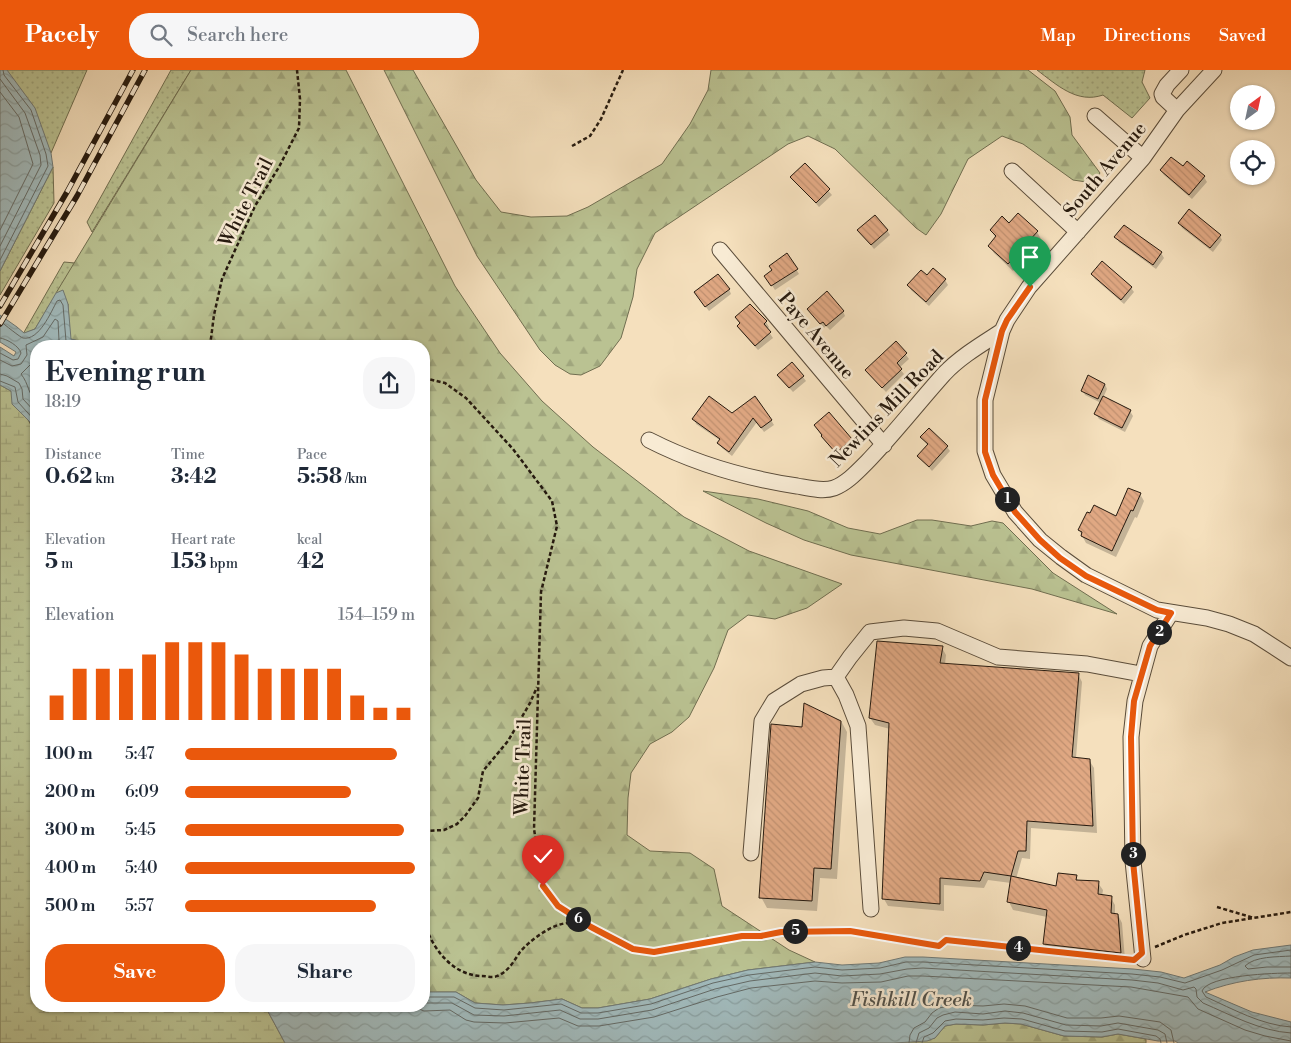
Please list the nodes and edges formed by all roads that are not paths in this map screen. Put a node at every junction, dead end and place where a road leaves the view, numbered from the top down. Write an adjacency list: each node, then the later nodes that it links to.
1 (1181, 70): 3 (street)
2 (1214, 70): 3 (street, South Avenue)
3 (1177, 110): 5 (street, South Avenue)
4 (1095, 116): 5 (street)
5 (1143, 158): 7 (street, South Avenue)
6 (1012, 171): 7 (street)
7 (1078, 232): 9 (street, South Avenue)
8 (720, 250): 11 (street, Paye Avenue)
9 (1002, 331): 11 (street, Newlins Mill Road); 12 (street, South Avenue)
10 (649, 440): 11 (street, Newlins Mill Road)
11 (884, 445)
12 (1171, 613): 13 (street, South Avenue); 14 (street)
13 (1291, 658)
14 (1141, 674): 15 (street); 18 (street)
15 (836, 677): 16 (street); 17 (street)
16 (751, 852)
17 (871, 909)
18 (1139, 958)

